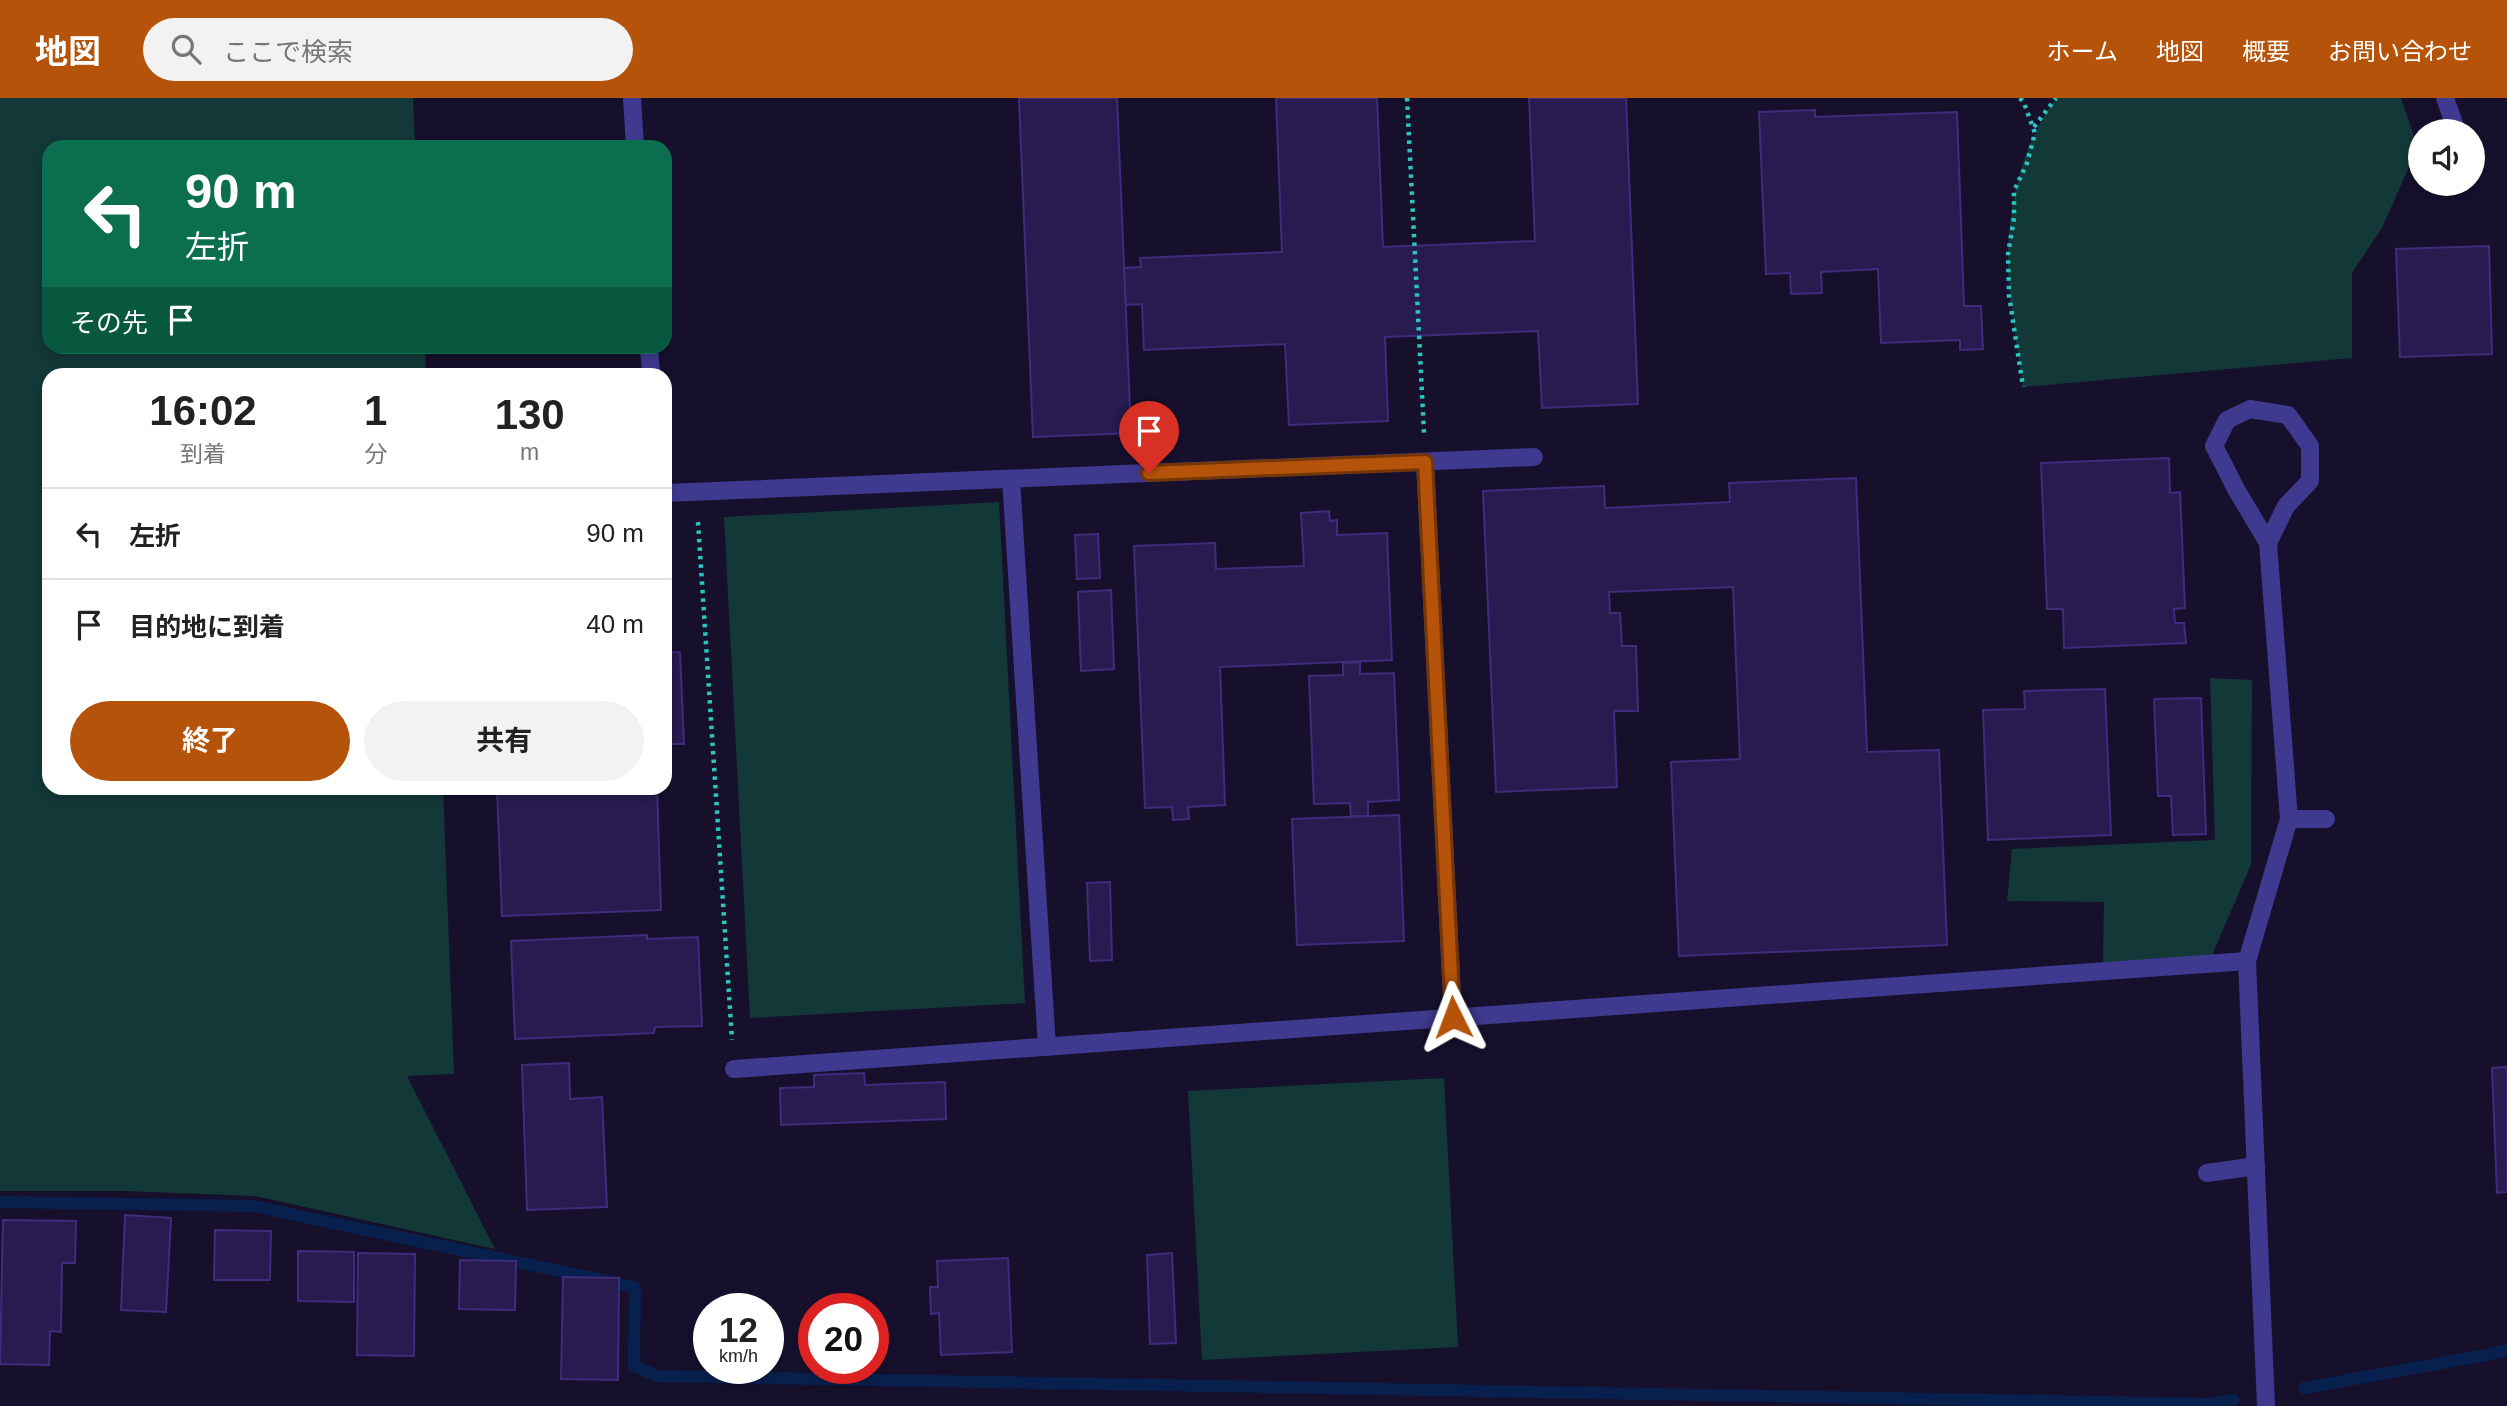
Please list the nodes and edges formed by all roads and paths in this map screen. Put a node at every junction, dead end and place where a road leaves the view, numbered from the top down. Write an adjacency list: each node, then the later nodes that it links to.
1 (632, 98): 8 (lane)
2 (1407, 98): 11 (path)
3 (2020, 98): 7 (path)
4 (2056, 98): 7 (path)
5 (2445, 98): 6 (lane)
6 (2453, 119)
7 (2033, 128): 9 (path)
8 (635, 140)
9 (2023, 387)
10 (1534, 457): 11 (lane)
11 (1425, 462): 12 (lane); 19 (lane)
12 (1011, 479): 13 (lane); 20 (lane)
13 (696, 492): 14 (lane); 21 (path)
14 (672, 493)
15 (2268, 543): 15 (lane); 16 (lane)
16 (2288, 819): 17 (lane); 18 (lane)
17 (2326, 819)
18 (2247, 961): 19 (lane); 22 (lane)
19 (1453, 1017): 20 (lane)
20 (1047, 1047): 21 (lane)
21 (734, 1069)
22 (2256, 1166): 23 (lane); 24 (lane)
23 (2207, 1173)
24 (2266, 1406)

